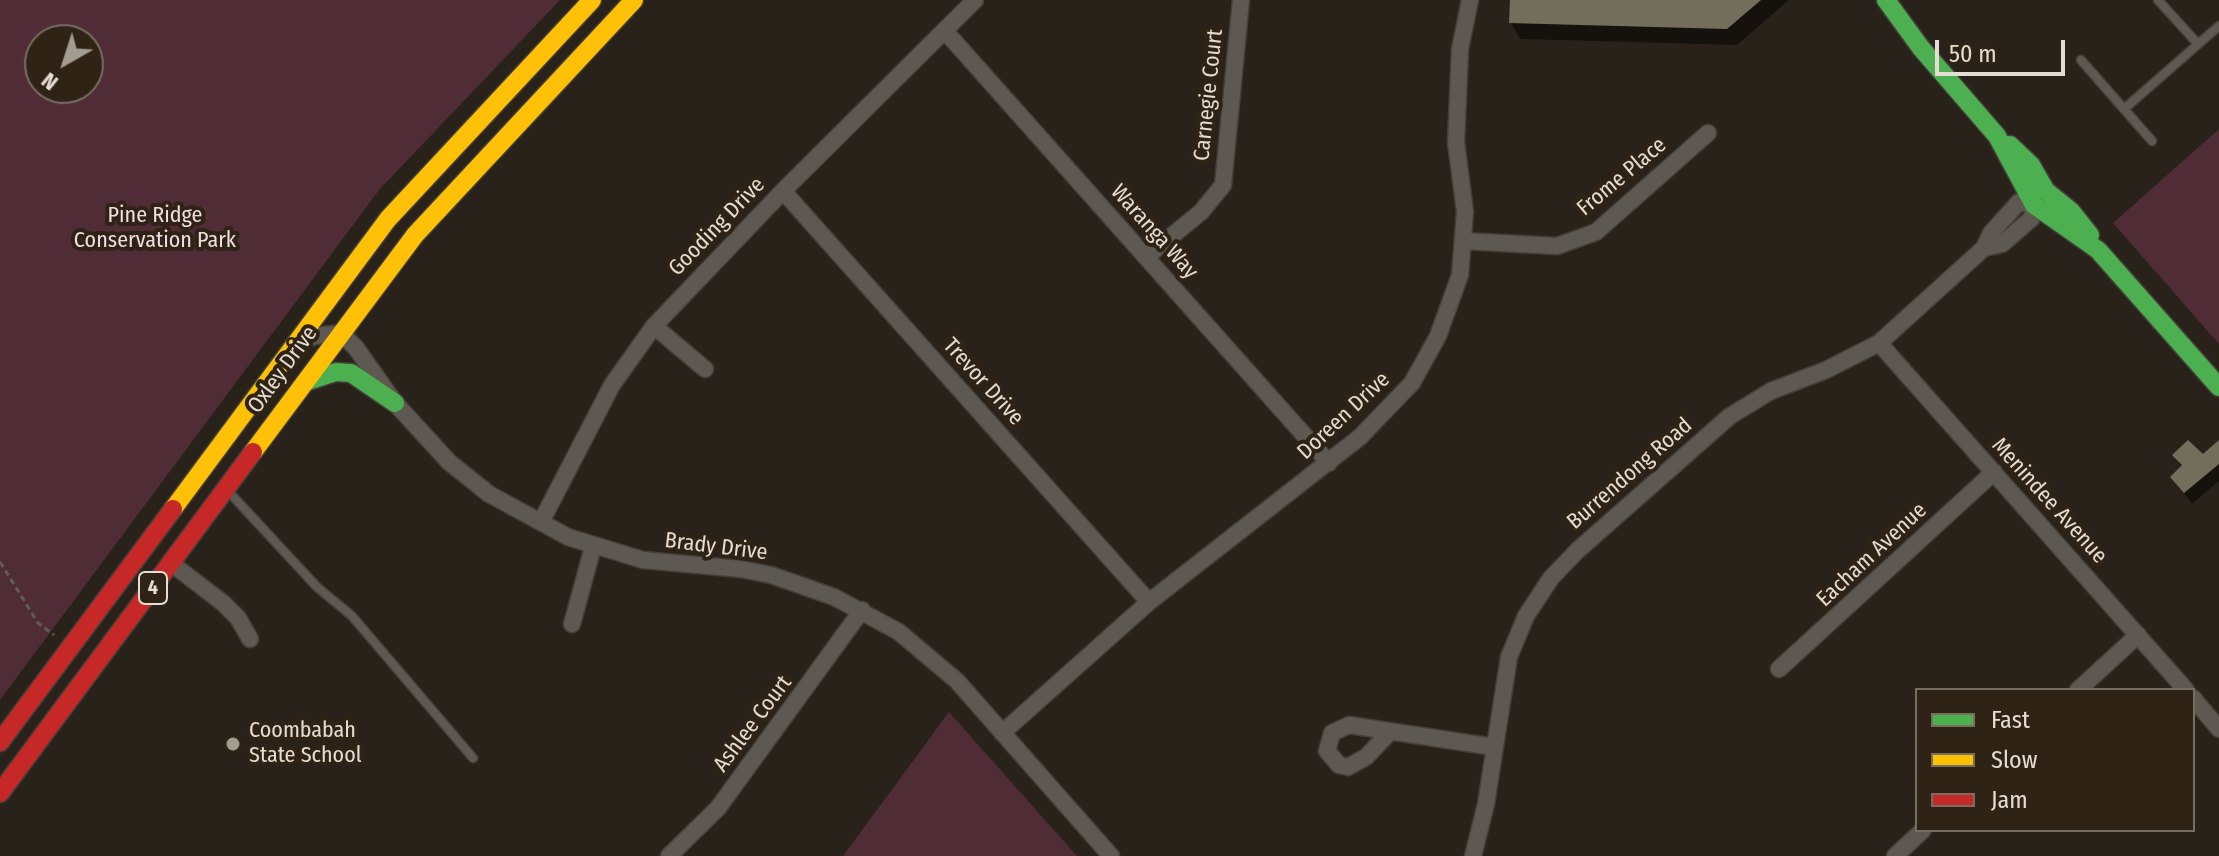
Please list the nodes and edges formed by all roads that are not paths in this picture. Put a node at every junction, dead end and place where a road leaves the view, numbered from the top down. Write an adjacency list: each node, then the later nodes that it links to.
1 (592, 0): 22 (main road, Oxley Drive / 4)
2 (634, 0): 17 (main road, Oxley Drive / 4)
3 (975, 0): 10 (street, Gooding Drive)
4 (1241, 0): 21 (street, Carnegie Court)
5 (1470, 0): 20 (street, Doreen Drive)
6 (1870, 0): 12 (main road)
7 (1886, 0): 12 (main road)
8 (2158, 0): 11 (lane)
9 (2219, 26): 11 (lane)
10 (945, 31): 18 (street, Gooding Drive); 21 (street, Waranga Way)
11 (2198, 44): 14 (lane)
12 (1921, 48): 19 (main road)
13 (2081, 60): 14 (lane)
14 (2124, 109): 16 (lane)
15 (1708, 133): 20 (street, Frome Place)
16 (2152, 141)
17 (487, 155): 22 (main road); 24 (main road, Oxley Drive / 4)
18 (783, 191): 23 (street, Gooding Drive); 37 (street, Trevor Drive)
19 (2041, 199): 26 (street, Burrendong Road); 29 (main road)
20 (1463, 241): 31 (street, Doreen Drive)
21 (1146, 257): 31 (street, Waranga Way)
22 (344, 276): 25 (main road, Oxley Drive / 4)
23 (654, 326): 27 (street); 34 (street, Gooding Drive)
24 (341, 333): 25 (street); 28 (main road, Oxley Drive / 4); 30 (street, Brady Drive)
25 (295, 343): 49 (main road, Oxley Drive / 4)
26 (1879, 343): 32 (street, Menindee Avenue); 50 (street, Burrendong Road)
27 (705, 369)
28 (305, 382): 30 (main road); 33 (main road, Oxley Drive / 4)
29 (2219, 387)
30 (395, 403): 34 (street, Brady Drive)
31 (1329, 463): 37 (street, Doreen Drive)
32 (1994, 472): 40 (street, Menindee Avenue); 42 (street, Eacham Avenue)
33 (226, 489): 36 (main road, Oxley Drive / 4); 51 (lane)
34 (541, 522): 35 (street, Brady Drive)
35 (593, 547): 38 (street, Brady Drive); 39 (street)
36 (171, 563): 41 (street); 52 (main road, Oxley Drive / 4)
37 (1149, 602): 47 (street, Doreen Drive)
38 (862, 610): 47 (street, Brady Drive); 54 (street, Ashlee Court)
39 (572, 624)
40 (2138, 635): 43 (street); 44 (street, Menindee Avenue)
41 (250, 639)
42 (1779, 669)
43 (2080, 688)
44 (2184, 688)
45 (2195, 700): 46 (street)
46 (2219, 729)
47 (1002, 733): 55 (street, Brady Drive)
48 (1389, 733): 50 (street)
49 (0, 742)
50 (1494, 747): 56 (street, Burrendong Road)
51 (473, 758)
52 (0, 793)
53 (1921, 832): 57 (street)
54 (669, 856)
55 (1111, 856)
56 (1473, 856)
57 (1895, 856)

